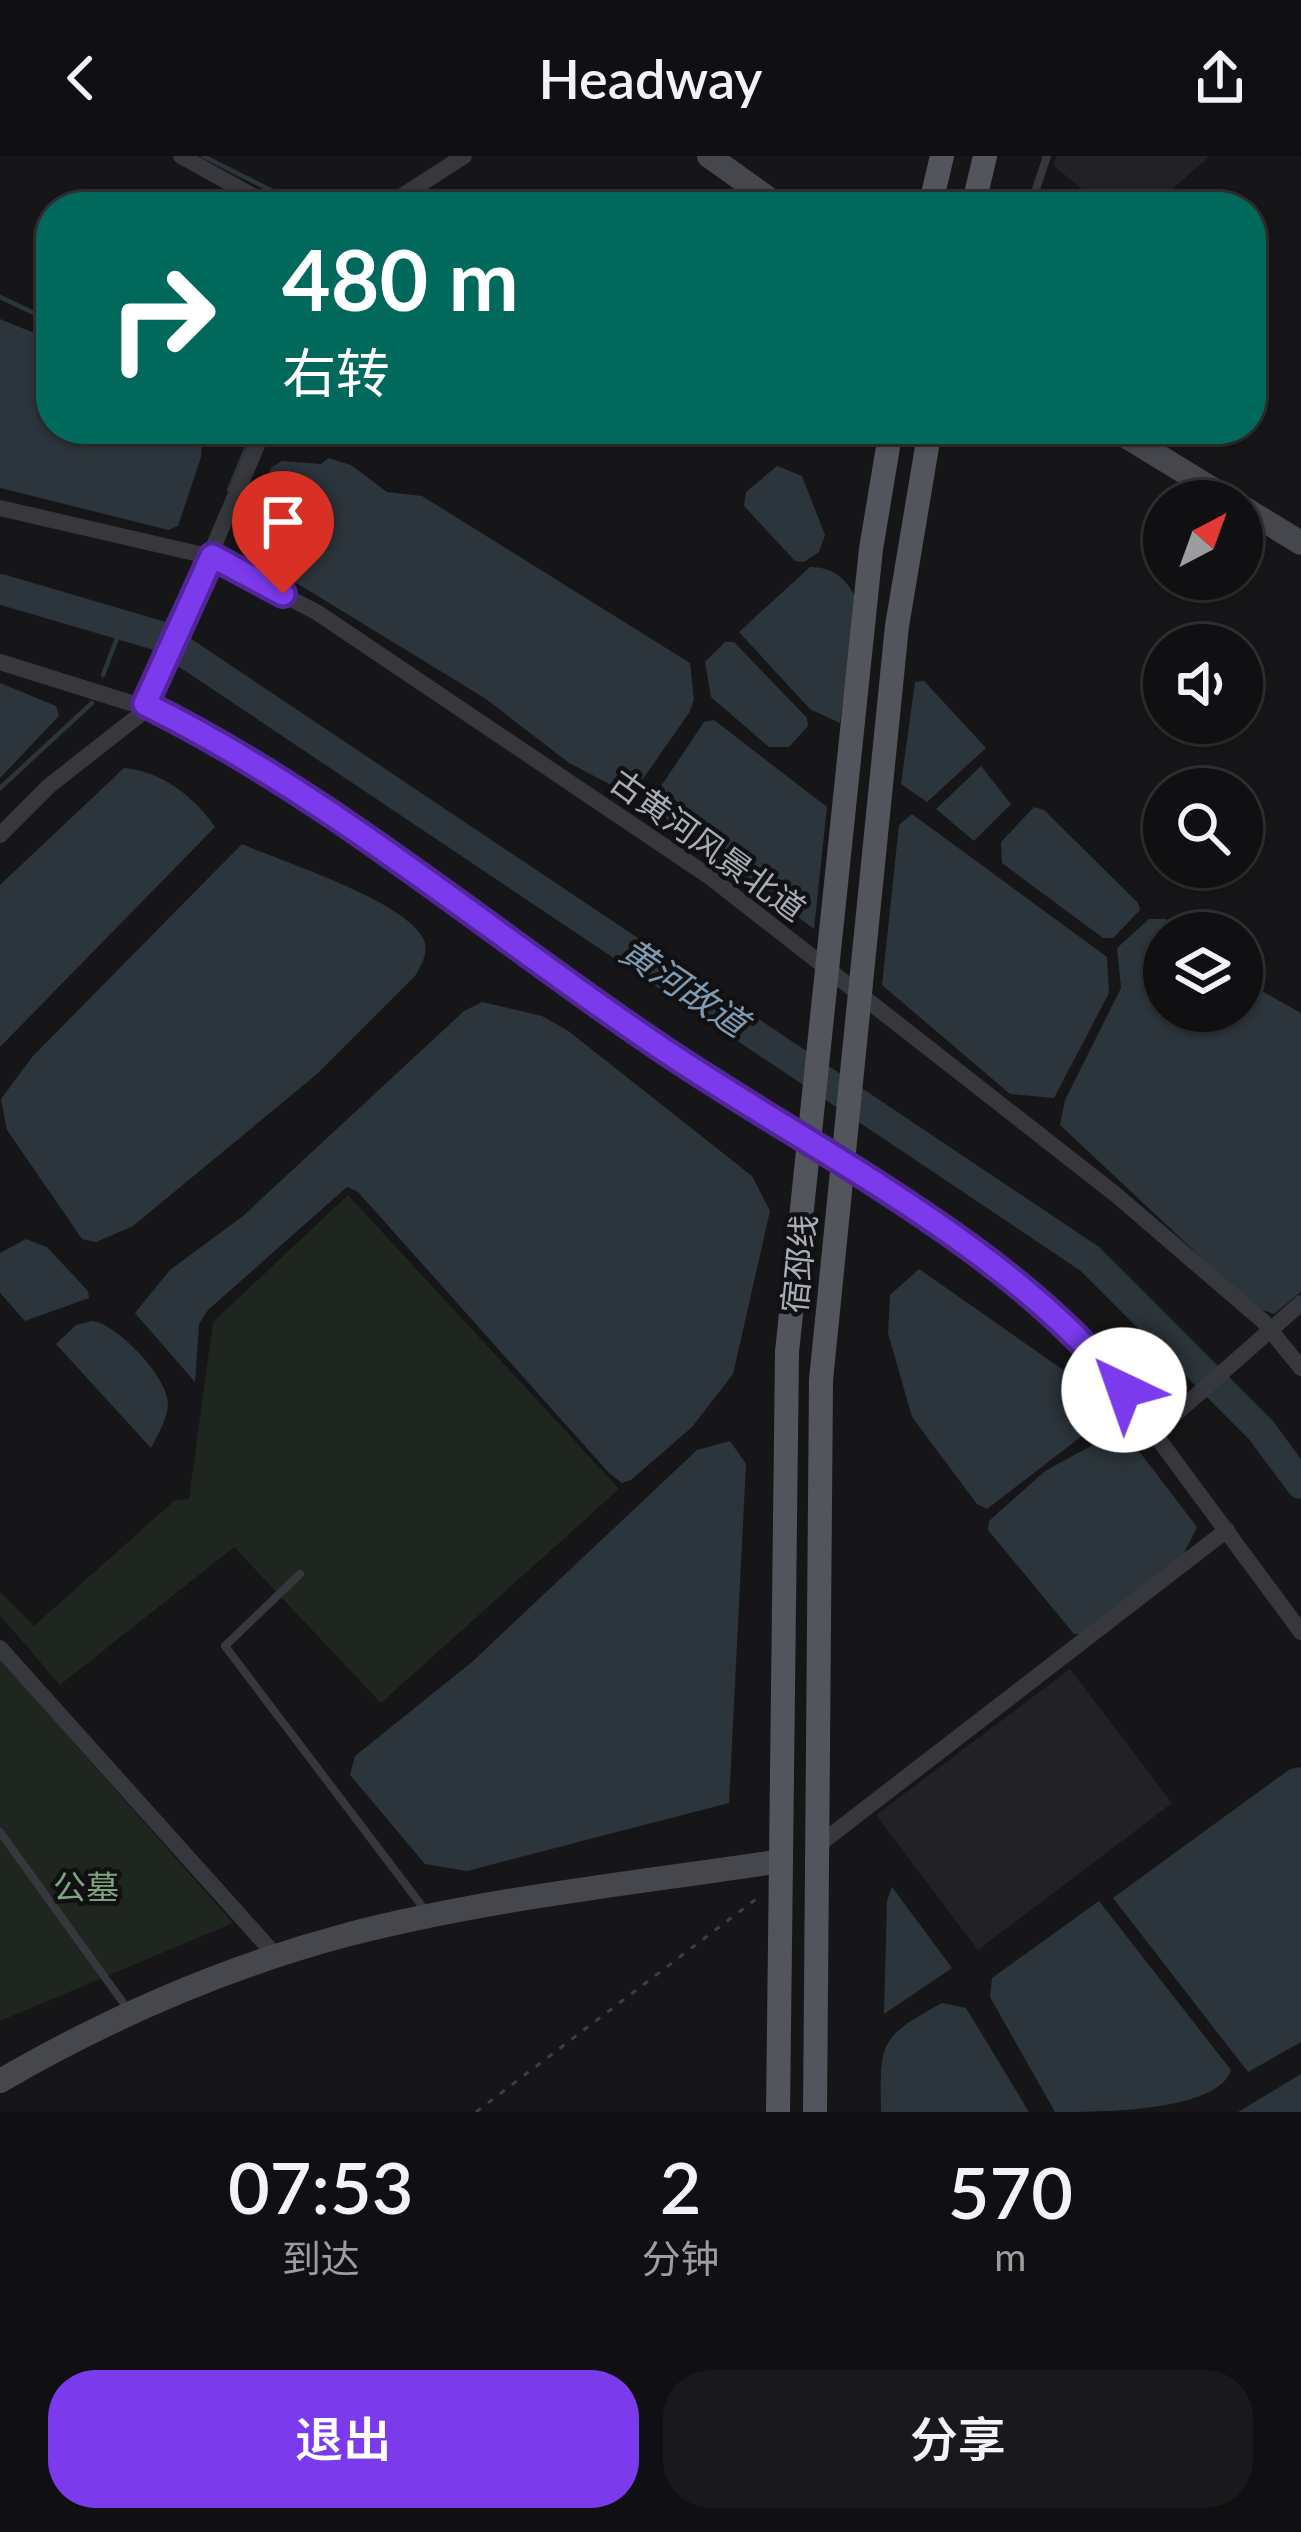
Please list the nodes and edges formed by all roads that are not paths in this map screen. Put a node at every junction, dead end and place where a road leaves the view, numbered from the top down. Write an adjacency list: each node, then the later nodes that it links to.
1 (181, 156): 7 (street)
2 (464, 156): 8 (street)
3 (709, 156): 9 (street)
4 (942, 156): 10 (main road)
5 (985, 156): 11 (main road)
6 (1047, 156): 12 (lane)
7 (246, 192)
8 (409, 192)
9 (759, 192)
10 (934, 192)
11 (977, 192)
12 (1035, 192)
13 (258, 444): 21 (street)
14 (888, 444): 35 (main road, 宿邳线)
15 (927, 444): 34 (main road, 宿邳线)
16 (1139, 444): 17 (street)
17 (1198, 480)
18 (0, 508): 21 (street, 古黄河风景北道)
19 (1263, 520): 20 (street)
20 (1301, 544)
21 (212, 556): 23 (street); 26 (street, 古黄河风景北道)
22 (0, 662): 23 (street)
23 (147, 697): 24 (street); 28 (street)
24 (0, 835)
25 (1301, 1303): 26 (street)
26 (1265, 1335): 27 (street, 古黄河风景北道); 28 (street)
27 (1301, 1368)
28 (1161, 1426): 29 (street)
29 (1227, 1530): 31 (street); 34 (street)
30 (300, 1574): 36 (lane)
31 (1301, 1632)
32 (0, 1648): 37 (street)
33 (0, 1832): 38 (lane)
34 (817, 1846): 41 (main road, 宿邳线)
35 (781, 1870): 36 (street); 40 (main road, 宿邳线)
36 (430, 1916): 37 (street)
37 (278, 1957): 38 (street)
38 (131, 2014): 39 (street)
39 (0, 2081)
40 (778, 2112)
41 (814, 2112)

